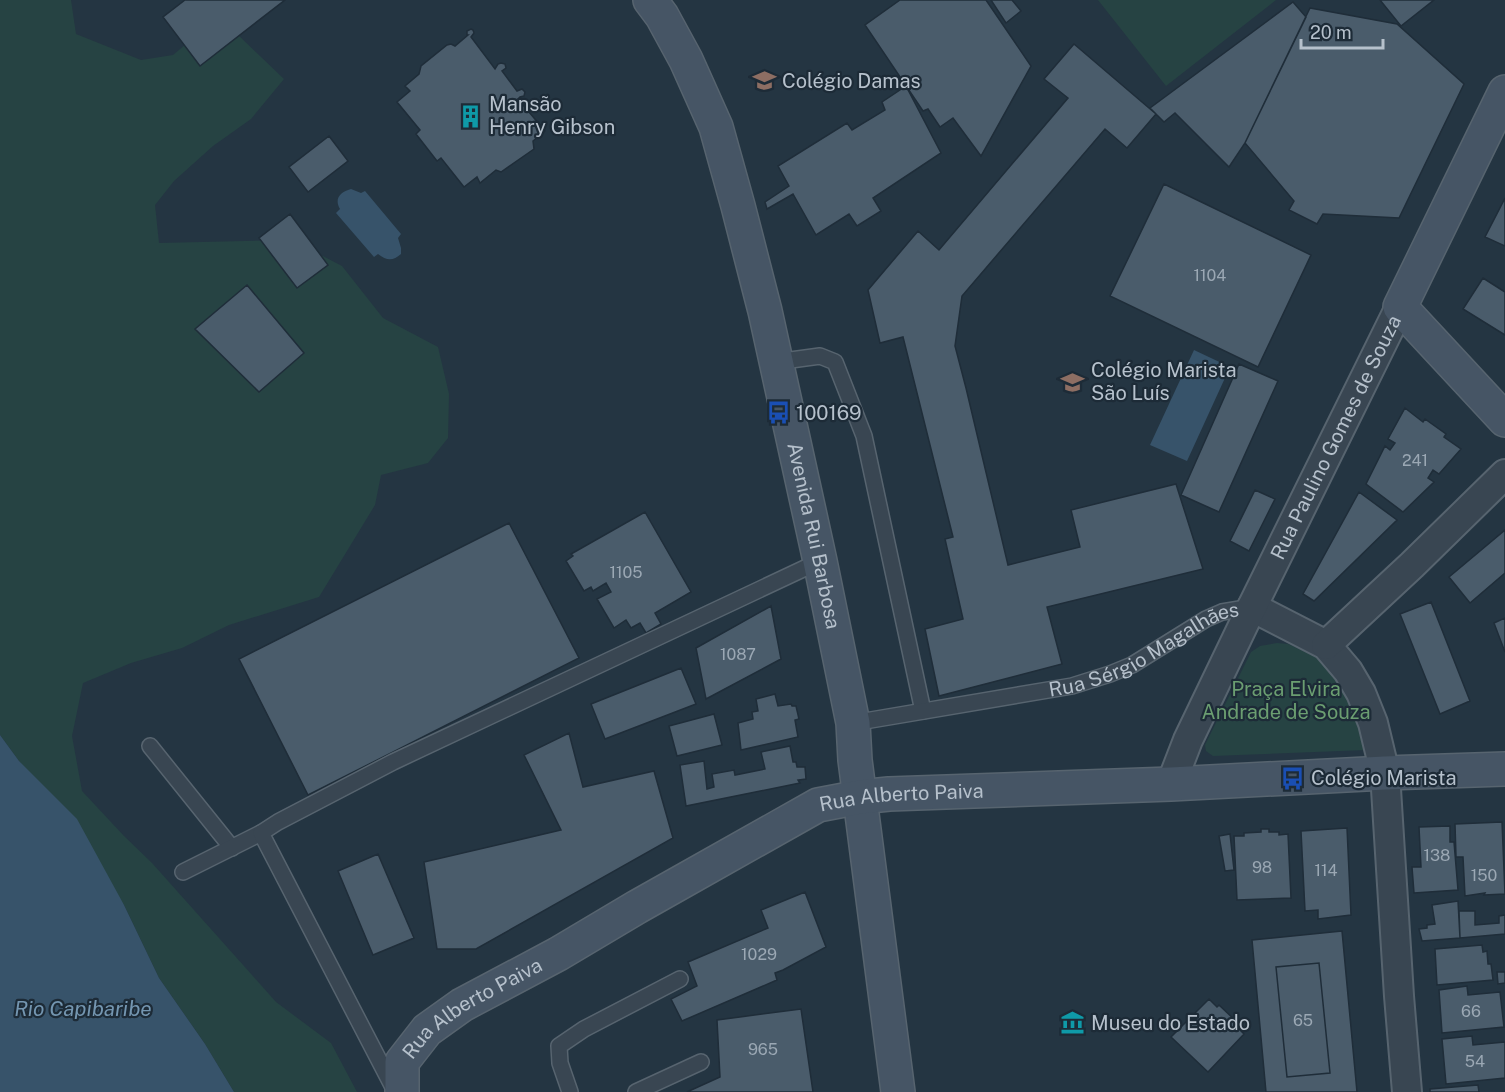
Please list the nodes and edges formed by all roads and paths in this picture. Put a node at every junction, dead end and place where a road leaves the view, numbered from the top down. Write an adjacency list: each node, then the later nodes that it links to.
1 (650, 0): 4 (main road, Avenida Rui Barbosa)
2 (1505, 92): 3 (main road, Rua Paulino Gomes de Souza)
3 (1400, 307): 5 (main road); 8 (street, Rua Paulino Gomes de Souza)
4 (776, 362): 7 (main road, Avenida Rui Barbosa); 10 (lane)
5 (1505, 420)
6 (1505, 474): 9 (street)
7 (820, 561): 11 (main road, Avenida Rui Barbosa); 17 (lane)
8 (1252, 607): 9 (street, Rua Sérgio Magalhães); 10 (lane, Rua Sérgio Magalhães); 15 (street, Rua Paulino Gomes de Souza)
9 (1326, 645): 14 (street, Rua Sérgio Magalhães)
10 (923, 711): 11 (lane, Rua Sérgio Magalhães)
11 (853, 723): 16 (main road, Avenida Rui Barbosa)
12 (150, 746): 18 (lane)
13 (1505, 769): 14 (main road, Rua Alberto Paiva)
14 (1385, 773): 15 (main road, Rua Alberto Paiva); 27 (street, Rua Sérgio Magalhães)
15 (1171, 784): 16 (main road, Rua Alberto Paiva)
16 (860, 797): 23 (main road, Rua Alberto Paiva); 26 (main road, Avenida Rui Barbosa)
17 (261, 833): 18 (lane); 22 (lane)
18 (232, 848): 19 (lane)
19 (183, 872)
20 (680, 979): 24 (lane)
21 (701, 1062): 25 (lane)
22 (395, 1092)
23 (402, 1092)
24 (570, 1092)
25 (636, 1092)
26 (898, 1092)
27 (1407, 1092)

